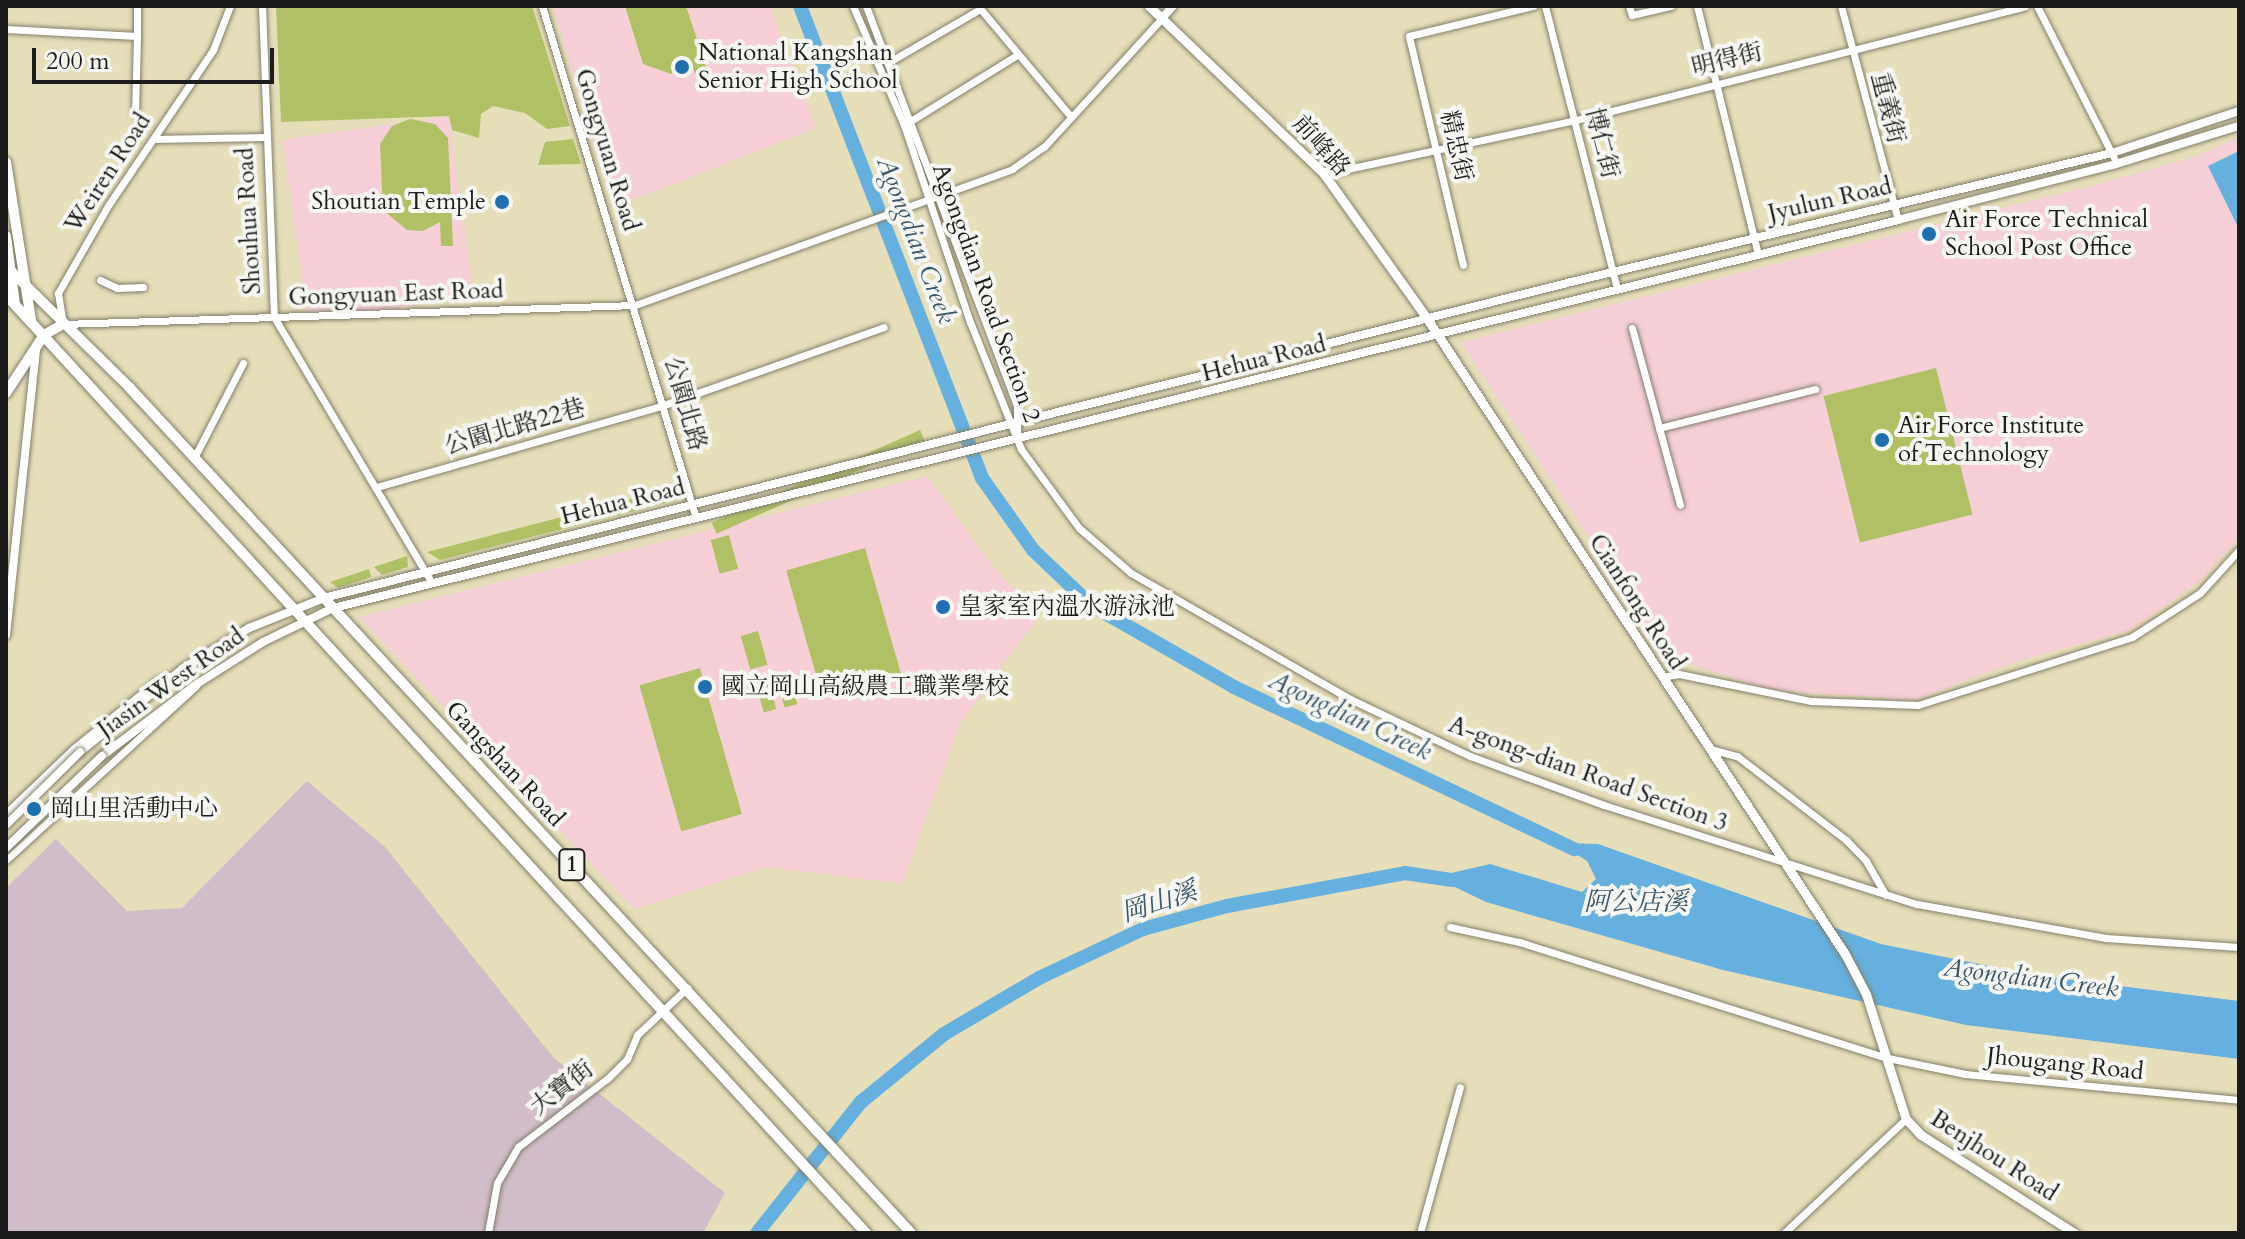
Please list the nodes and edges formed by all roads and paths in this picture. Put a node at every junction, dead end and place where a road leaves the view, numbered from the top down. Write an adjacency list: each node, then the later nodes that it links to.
1 (137, 6): 20 (street)
2 (230, 6): 34 (street, Weiren Road)
3 (262, 6): 33 (street, Shouhua Road)
4 (542, 6): 56 (street, Gongyuan Road)
5 (853, 6): 24 (street, Agongdian Road Section 2)
6 (866, 6): 23 (street, Agongdian Road Section 2)
7 (1149, 6): 18 (main road)
8 (1173, 6): 18 (street)
9 (1533, 6): 35 (street, 精忠街)
10 (1545, 6): 29 (street, 博仁街)
11 (1629, 6): 12 (street)
12 (1671, 6)
13 (1697, 6): 25 (street)
14 (1841, 6): 21 (street, 重義街)
15 (2025, 6): 21 (street, 明得街)
16 (2037, 6): 36 (street)
17 (979, 7): 22 (street); 23 (street)
18 (1162, 18): 28 (street, Gongyuan East Road); 39 (main road, 前峰路)
19 (6, 29): 20 (street)
20 (137, 36): 27 (street)
21 (1853, 50): 25 (street, 明得街); 42 (street, 重義街)
22 (1017, 55): 28 (street); 30 (street)
23 (889, 62): 24 (street); 30 (street, Agongdian Road Section 2)
24 (879, 66): 31 (street, Agongdian Road Section 2)
25 (1715, 83): 29 (street, 明得街); 45 (street)
26 (2239, 111): 36 (street, Jyulun Road)
27 (135, 113)
28 (1071, 117): 40 (street, Gongyuan East Road)
29 (1576, 120): 35 (street, 明得街); 49 (street, 博仁街)
30 (913, 121): 31 (street); 40 (street, Agongdian Road Section 2)
31 (904, 125): 41 (street, Agongdian Road Section 2)
32 (2239, 126): 38 (street, Jyulun Road)
33 (264, 137): 34 (street); 57 (street, Shouhua Road)
34 (154, 139): 62 (street, Weiren Road)
35 (1437, 150): 39 (street, 明得街); 47 (street, 精忠街)
36 (2112, 153): 38 (street); 42 (street, Jyulun Road)
37 (6, 162): 52 (main road)
38 (2116, 164): 43 (street, Jyulun Road)
39 (1324, 174): 60 (main road, 前峰路)
40 (940, 198): 41 (street, Gongyuan East Road); 58 (street, Agongdian Road Section 2)
41 (930, 201): 56 (street, Gongyuan East Road); 61 (street, Agongdian Road Section 2)
42 (1893, 206): 43 (street, 重義街); 45 (street, Jyulun Road)
43 (1898, 220): 46 (street, Jyulun Road)
44 (6, 236): 48 (main road)
45 (1754, 239): 46 (street); 49 (street, Jyulun Road)
46 (1758, 255): 53 (street, Jyulun Road)
47 (1463, 265)
48 (9, 269): 52 (main road, 1); 55 (main road)
49 (1613, 274): 53 (street, 博仁街); 60 (street, Jyulun Road)
50 (100, 280): 51 (street)
51 (143, 287)
52 (29, 288): 59 (main road); 62 (main road, 1)
53 (1617, 289): 66 (street, Jyulun Road)
54 (6, 295): 55 (main road, 1)
55 (15, 304): 59 (main road, 1)
56 (635, 305): 57 (street, Gongyuan East Road); 71 (street, 公園北路)
57 (274, 317): 62 (street, Gongyuan East Road); 76 (street, Shouhua Road)
58 (981, 318): 61 (street); 72 (street, Agongdian Road Section 2)
59 (31, 320): 65 (main road, 1)
60 (1428, 320): 66 (main road, 前峰路); 72 (street, Hehua Road)
61 (970, 322): 72 (street, Agongdian Road Section 2)
62 (63, 324): 65 (main road); 75 (main road, 1)
63 (884, 327): 71 (street, 公園北路22巷)
64 (1632, 328): 73 (street)
65 (44, 335): 67 (main road); 83 (main road, 1)
66 (1437, 336): 74 (street, Hehua Road); 87 (main road, Cianfong Road)
67 (36, 344): 70 (main road); 85 (street)
68 (243, 363): 75 (street)
69 (1815, 389): 73 (street)
70 (6, 393)
71 (664, 405): 76 (street, 公園北路22巷); 78 (street, 公園北路)
72 (1014, 425): 74 (street, Agongdian Road Section 2); 78 (street, Hehua Road)
73 (1659, 428): 77 (street)
74 (1017, 439): 78 (street, Hehua Road); 96 (street, A-gong-dian Road Section 3)
75 (194, 458): 81 (main road, 1)
76 (377, 487): 80 (street, Shouhua Road)
77 (1680, 505)
78 (694, 510): 80 (street, Hehua Road)
79 (2239, 550): 87 (street)
80 (429, 577): 81 (street, Hehua Road); 82 (street, Hehua Road)
81 (324, 598): 82 (main road, 1); 83 (street, Jiasin West Road)
82 (333, 608): 84 (street, Jiasin West Road); 100 (main road, Gangshan Road / 1)
83 (295, 610): 84 (main road, 1); 86 (street, Jiasin West Road)
84 (307, 624): 88 (street, Jiasin West Road); 101 (main road, 1)
85 (6, 635)
86 (173, 675): 90 (street); 93 (street, Jiasin West Road, bridge)
87 (1662, 677): 89 (main road, Cianfong Road)
88 (197, 684): 91 (street); 94 (street, Jiasin West Road, bridge)
89 (1710, 749): 96 (main road, Cianfong Road); 97 (street)
90 (50, 771): 91 (street); 92 (street)
91 (73, 795): 95 (street)
92 (6, 813)
93 (6, 825)
94 (6, 848)
95 (6, 860)
96 (1786, 866): 97 (street, A-gong-dian Road Section 3); 102 (main road, Cianfong Road)
97 (1887, 896): 99 (street, A-gong-dian Road Section 3)
98 (1450, 927): 103 (street)
99 (2239, 947)
100 (687, 988): 101 (street, 大寶街); 109 (main road, Gangshan Road / 1)
101 (662, 1011): 107 (street, 大寶街); 108 (main road, 1)
102 (1881, 1039): 103 (main road, Benjhou Road)
103 (1888, 1058): 105 (street, Jhougang Road); 106 (main road, Benjhou Road)
104 (1460, 1087): 110 (street)
105 (2239, 1100)
106 (1906, 1119): 111 (street); 112 (main road, Benjhou Road)
107 (488, 1233)
108 (866, 1233)
109 (911, 1233)
110 (1420, 1233)
111 (1784, 1233)
112 (2074, 1233)

